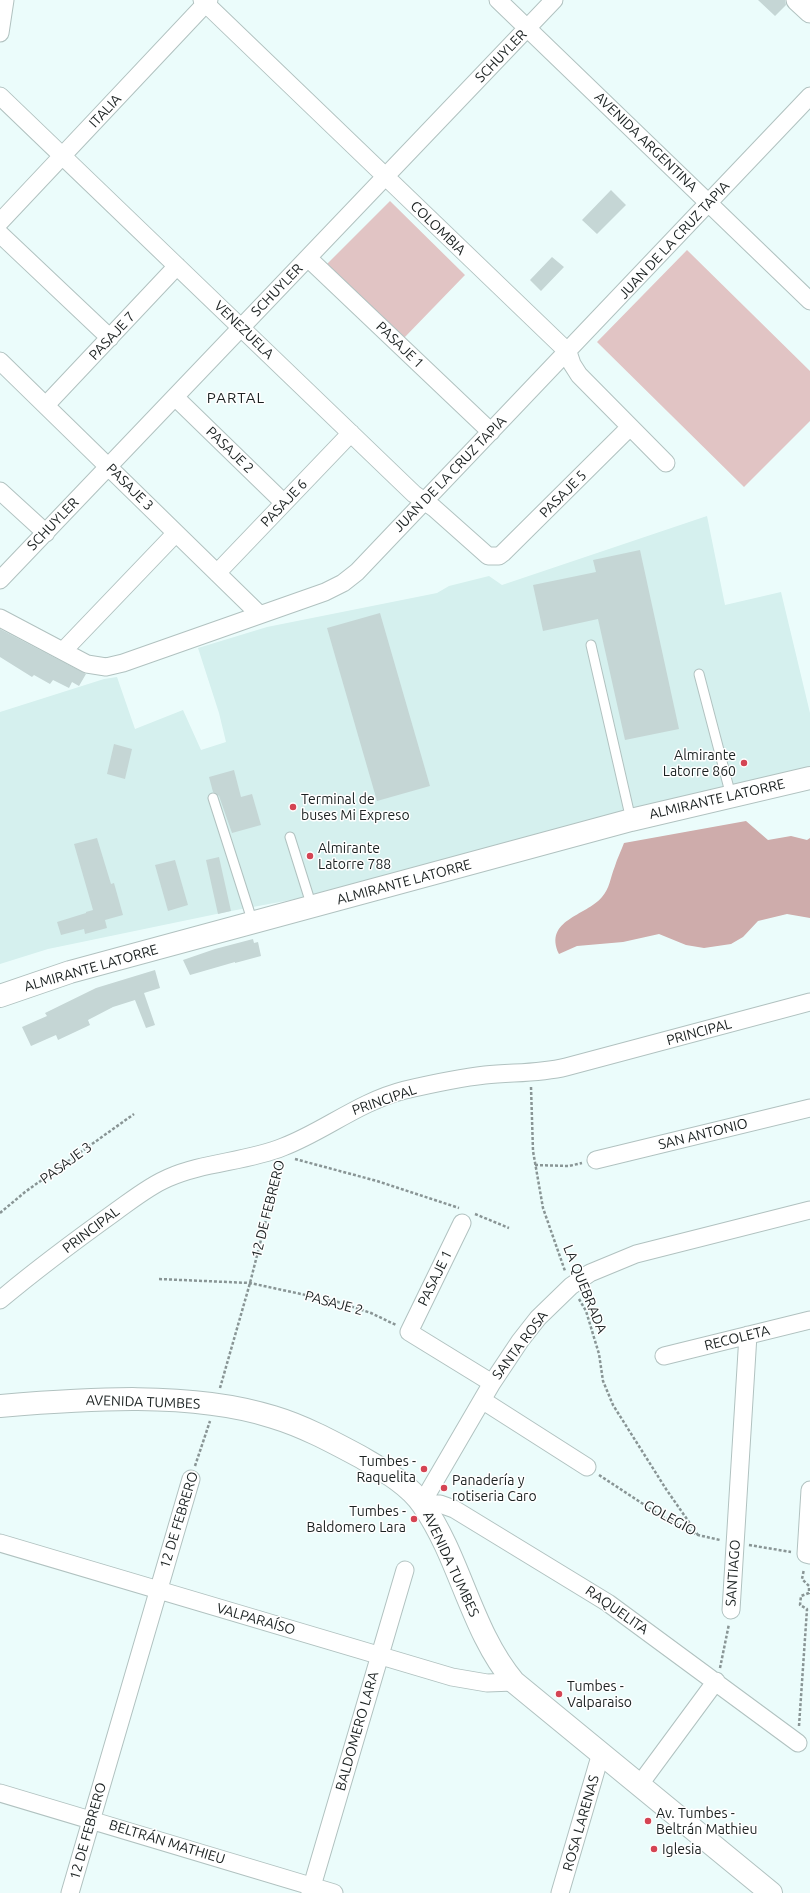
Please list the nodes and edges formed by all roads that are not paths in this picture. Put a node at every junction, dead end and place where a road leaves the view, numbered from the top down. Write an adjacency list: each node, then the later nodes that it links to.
1 (5, 0): 8 (street)
2 (498, 0): 7 (street, AVENIDA ARGENTINA)
3 (554, 0): 7 (street, SCHUYLER)
4 (797, 0): 6 (street)
5 (206, 1): 11 (street, ITALIA); 12 (street, COLOMBIA)
6 (810, 12)
7 (527, 29): 12 (street, SCHUYLER); 13 (street, AVENIDA ARGENTINA)
8 (0, 33)
9 (0, 96): 11 (street, VENEZUELA)
10 (810, 96): 13 (street, JUAN DE LA CRUZ TAPIA)
11 (62, 156): 14 (street, ITALIA); 17 (street, VENEZUELA)
12 (385, 177): 16 (street, SCHUYLER); 21 (street, COLOMBIA)
13 (709, 202): 18 (street, AVENIDA ARGENTINA); 21 (street, JUAN DE LA CRUZ TAPIA)
14 (0, 222)
15 (0, 234): 20 (street)
16 (308, 258): 19 (street, SCHUYLER); 26 (street, PASAJE 1)
17 (177, 266): 19 (street, VENEZUELA); 20 (street, PASAJE 7)
18 (810, 301)
19 (241, 328): 23 (street, SCHUYLER); 27 (street, VENEZUELA)
20 (110, 338): 24 (street, PASAJE 7)
21 (568, 352): 25 (street, COLOMBIA); 26 (street, JUAN DE LA CRUZ TAPIA)
22 (0, 361): 24 (street, PASAJE 3)
23 (175, 397): 29 (street, SCHUYLER); 32 (street, PASAJE 2)
24 (46, 405): 29 (street, PASAJE 3)
25 (630, 427): 28 (street, COLOMBIA); 35 (street, PASAJE 5)
26 (491, 432): 31 (street, JUAN DE LA CRUZ TAPIA)
27 (351, 433): 31 (street, VENEZUELA); 32 (street, PASAJE 6)
28 (666, 463)
29 (109, 467): 33 (street, SCHUYLER); 34 (street, PASAJE 3)
30 (0, 492): 33 (street)
31 (425, 501): 35 (street, VENEZUELA); 38 (street, JUAN DE LA CRUZ TAPIA)
32 (284, 503): 36 (street, PASAJE 6)
33 (46, 533): 37 (street, SCHUYLER)
34 (176, 533): 36 (street, PASAJE 3); 41 (street)
35 (494, 557)
36 (217, 573): 38 (street, PASAJE 3)
37 (0, 580)
38 (259, 614): 41 (street, JUAN DE LA CRUZ TAPIA)
39 (0, 618): 41 (street, JUAN DE LA CRUZ TAPIA)
40 (591, 645): 46 (lane)
41 (63, 651)
42 (699, 674): 44 (lane)
43 (810, 778): 44 (main road, ALMIRANTE LATORRE)
44 (731, 796): 46 (main road, ALMIRANTE LATORRE)
45 (213, 798): 49 (lane)
46 (631, 820): 48 (main road, ALMIRANTE LATORRE)
47 (290, 837): 48 (lane)
48 (312, 907): 49 (main road, ALMIRANTE LATORRE)
49 (253, 923): 50 (main road, ALMIRANTE LATORRE)
50 (0, 996)
51 (810, 1002): 56 (street, PRINCIPAL)
52 (810, 1108): 53 (street, SAN ANTONIO)
53 (596, 1160)
54 (810, 1210): 60 (street, SANTA ROSA)
55 (465, 1215): 60 (street, PASAJE 1)
56 (0, 1300)
57 (810, 1320): 58 (street, RECOLETA)
58 (748, 1335): 59 (street, RECOLETA); 71 (street, SANTIAGO)
59 (664, 1356)
60 (492, 1383): 61 (street, SANTA ROSA)
61 (482, 1400): 63 (street); 66 (street, SANTA ROSA)
62 (0, 1406): 66 (main road, AVENIDA TUMBES)
63 (587, 1467)
64 (191, 1478): 70 (street, 12 DE FEBRERO)
65 (810, 1490): 68 (street)
66 (422, 1503): 73 (main road, AVENIDA TUMBES); 74 (street, RAQUELITA)
67 (0, 1543): 70 (street, VALPARAÍSO)
68 (808, 1555)
69 (404, 1570): 72 (street, BALDOMERO LARA)
70 (158, 1590): 72 (street, VALPARAÍSO); 79 (street, 12 DE FEBRERO)
71 (731, 1610)
72 (380, 1655): 73 (street, VALPARAÍSO); 80 (street, BALDOMERO LARA)
73 (514, 1682): 76 (main road, AVENIDA TUMBES)
74 (716, 1682): 75 (street, RAQUELITA); 77 (street)
75 (798, 1743)
76 (601, 1753): 77 (main road, AVENIDA TUMBES); 83 (street, ROSA LARENAS)
77 (640, 1784): 84 (main road, AVENIDA TUMBES)
78 (0, 1793): 79 (street, BELTRÁN MATHIEU)
79 (91, 1819): 80 (street, BELTRÁN MATHIEU); 81 (street, 12 DE FEBRERO)
80 (311, 1890): 82 (street, BELTRÁN MATHIEU)
81 (70, 1893)
82 (334, 1893)
83 (560, 1893)
84 (771, 1893)

